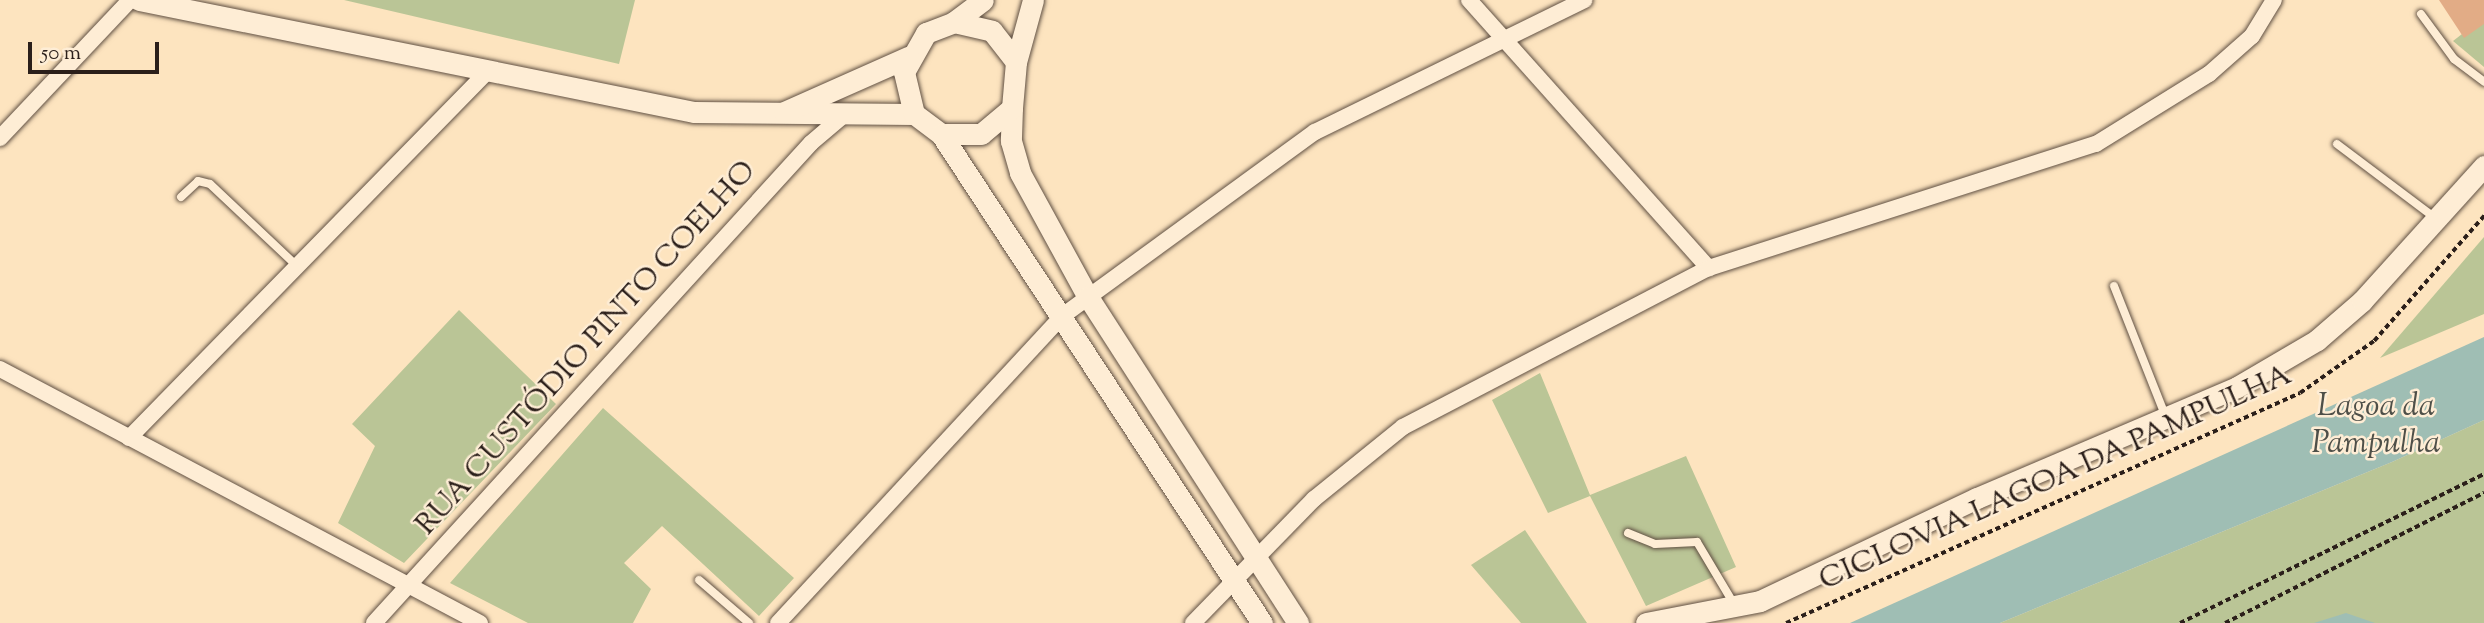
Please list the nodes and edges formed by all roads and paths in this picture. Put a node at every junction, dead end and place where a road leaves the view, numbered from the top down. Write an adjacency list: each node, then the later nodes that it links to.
1 (130, 0): 20 (street)
2 (139, 0): 13 (street)
3 (983, 0): 9 (street)
4 (1033, 0): 12 (street)
5 (1469, 0): 10 (street)
6 (1584, 0): 10 (street)
7 (2274, 0): 27 (street)
8 (2421, 14): 14 (lane)
9 (954, 22): 11 (street); 12 (street)
10 (1502, 36): 27 (street); 29 (street)
11 (908, 58): 16 (street); 18 (street)
12 (1016, 62): 15 (street)
13 (487, 72): 18 (street); 26 (street)
14 (2484, 82)
15 (1012, 108): 19 (street); 29 (street)
16 (914, 114): 17 (street); 19 (street)
17 (844, 115): 18 (street); 40 (street, RUA CUSTÓDIO PINTO COELHO)
18 (776, 116)
19 (941, 134): 30 (street)
20 (0, 138)
21 (2337, 144): 25 (lane)
22 (2484, 166): 25 (street)
23 (181, 197): 26 (lane)
24 (2484, 216): 50 (path, CICLOVIA LAGOA DA PAMPULHA)
25 (2436, 219): 32 (street)
26 (297, 266): 33 (street)
27 (1709, 268): 37 (street)
28 (2114, 286): 32 (lane)
29 (1088, 297): 30 (street); 37 (street)
30 (1061, 317): 38 (street); 45 (street)
31 (0, 369): 33 (street)
32 (2166, 418): 41 (street)
33 (129, 438): 40 (street)
34 (2484, 474): 51 (path)
35 (2484, 493): 52 (path)
36 (1628, 533): 41 (lane)
37 (1256, 556): 38 (street); 48 (street)
38 (1234, 578): 46 (street); 47 (street)
39 (699, 580): 44 (lane)
40 (411, 585): 42 (street, RUA CUSTÓDIO PINTO COELHO); 43 (street)
41 (1732, 615): 49 (street)
42 (374, 623)
43 (480, 623)
44 (749, 623)
45 (778, 623)
46 (1193, 623)
47 (1262, 623)
48 (1298, 623)
49 (1646, 623)
50 (1786, 623)
51 (2180, 623)
52 (2225, 623)

